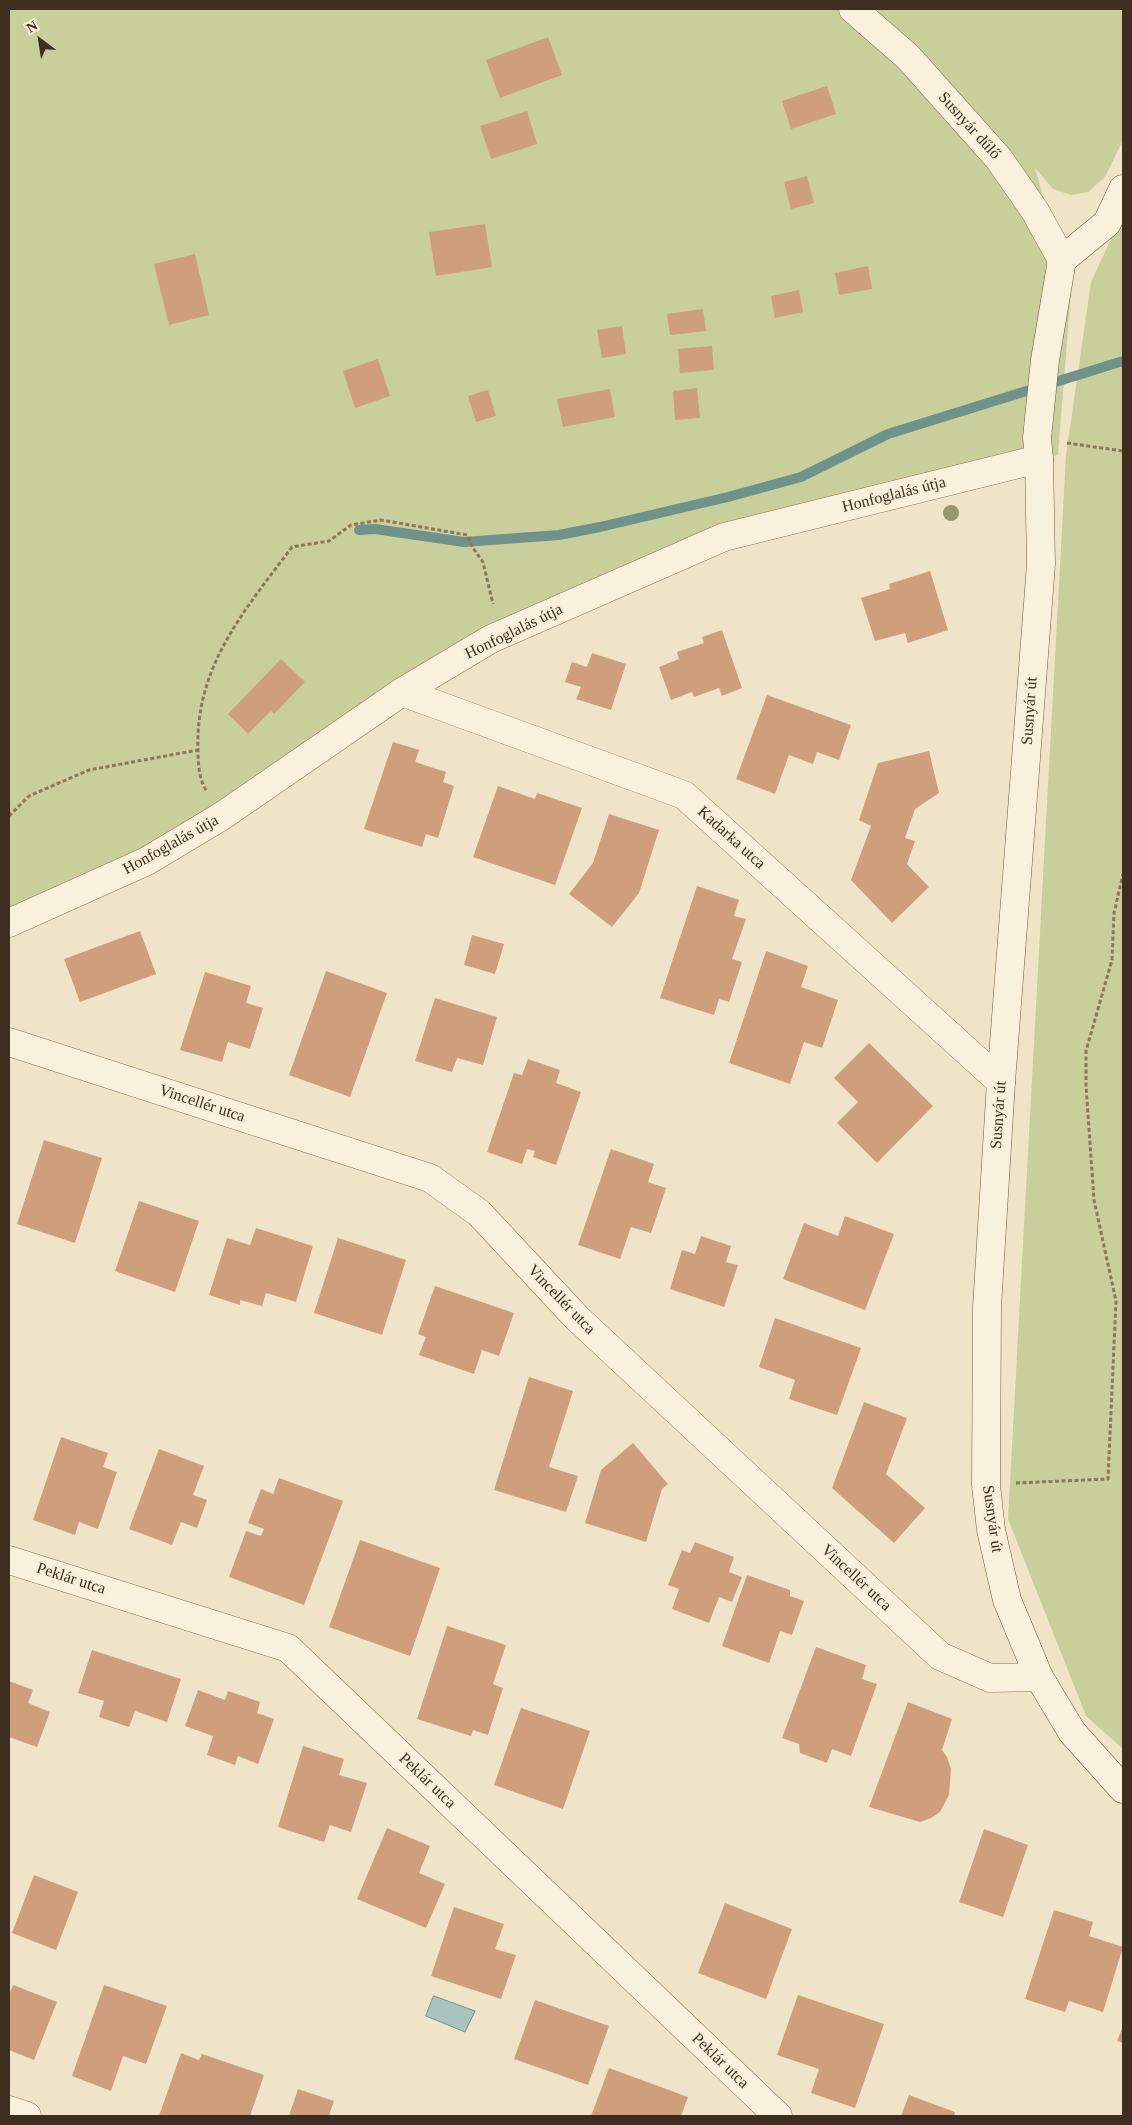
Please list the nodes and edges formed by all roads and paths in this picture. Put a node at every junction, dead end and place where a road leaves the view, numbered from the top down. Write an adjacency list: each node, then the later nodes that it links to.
1 (853, 9): 3 (street, Susnyár dűlő)
2 (1123, 189): 3 (street)
3 (1062, 260): 4 (street, Susnyár út)
4 (1038, 449): 5 (path); 6 (street, Honfoglalás útja); 14 (street, Susnyár út)
5 (1123, 451)
6 (491, 639): 7 (street, Honfoglalás útja); 8 (path)
7 (402, 692): 10 (street, Honfoglalás útja); 14 (street, Kadarka utca)
8 (198, 750): 9 (path); 10 (path)
9 (9, 816)
10 (222, 816): 12 (street, Honfoglalás útja)
11 (1123, 874): 15 (path)
12 (9, 923)
13 (9, 1042): 17 (street, Vincellér utca)
14 (1001, 1082): 15 (street, Susnyár út)
15 (986, 1484): 17 (street, Susnyár út)
16 (9, 1560): 21 (street, Peklár utca)
17 (1039, 1677): 18 (street, Susnyár út)
18 (1123, 1789)
19 (9, 2110): 20 (street)
20 (27, 2116)
21 (778, 2116)

